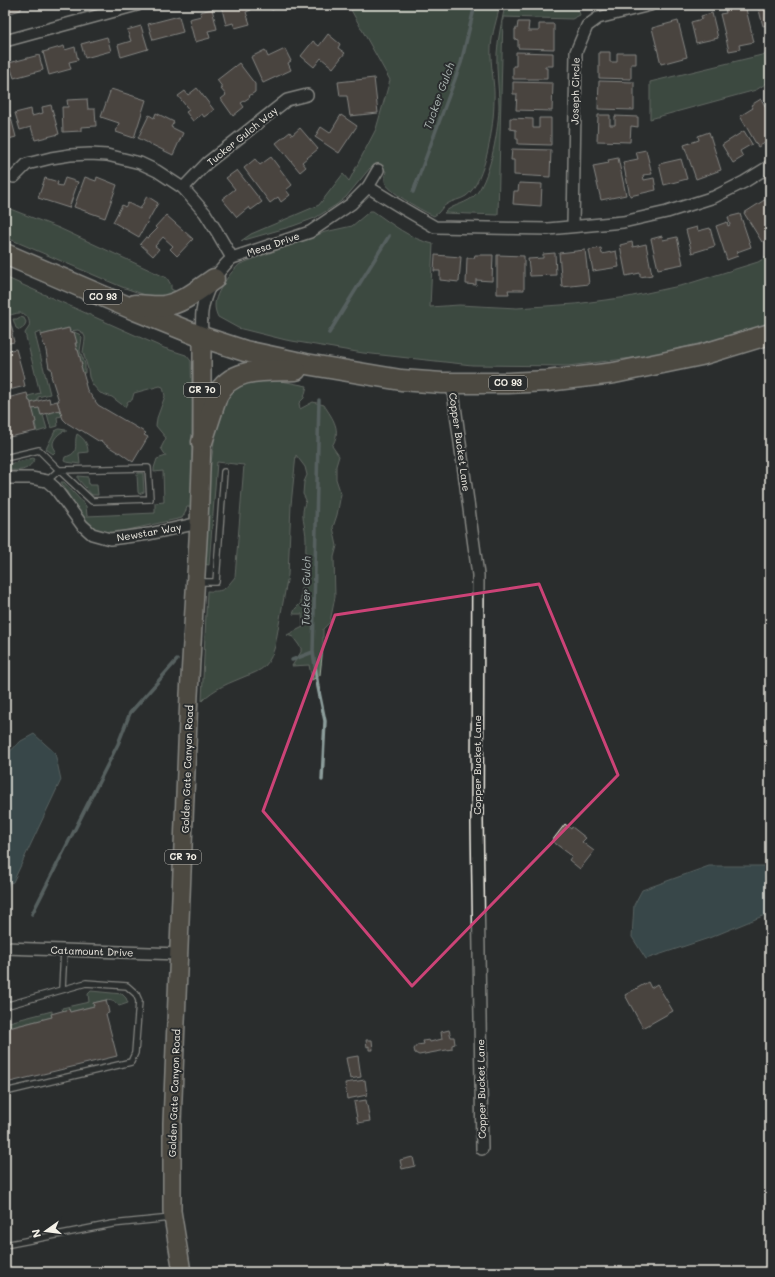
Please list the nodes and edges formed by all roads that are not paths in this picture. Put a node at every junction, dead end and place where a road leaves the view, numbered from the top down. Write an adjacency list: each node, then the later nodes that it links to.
1 (137, 5): 3 (street)
2 (650, 5): 10 (street, Joseph Circle)
3 (5, 41)
4 (307, 95): 9 (street, Tucker Gulch Way)
5 (770, 166): 10 (street)
6 (378, 170): 8 (street, Mesa Drive)
7 (14, 177): 9 (street)
8 (368, 187): 10 (street); 12 (street, Mesa Drive)
9 (183, 188): 12 (street)
10 (573, 226)
11 (5, 254): 14 (highway, CO 93)
12 (232, 258): 13 (street, Mesa Drive)
13 (214, 279): 14 (highway); 16 (street, Mesa Drive)
14 (121, 304): 16 (highway, CO 93)
15 (770, 334): 18 (highway, CO 93)
16 (202, 337): 17 (highway, CO 93); 19 (main road, Golden Gate Canyon Road / CR 70)
17 (334, 369): 18 (highway, CO 93); 19 (highway)
18 (452, 384): 33 (street, Copper Bucket Lane)
19 (202, 442): 25 (main road, Golden Gate Canyon Road / CR 70)
20 (5, 458): 21 (lane)
21 (59, 470): 21 (lane); 24 (lane)
22 (224, 472): 26 (lane)
23 (5, 478): 24 (street)
24 (47, 481): 25 (street, Newstar Way)
25 (199, 523): 26 (main road, Golden Gate Canyon Road / CR 70)
26 (196, 582): 29 (main road, Golden Gate Canyon Road / CR 70)
27 (5, 948): 28 (street, Catamount Drive)
28 (64, 950): 29 (street, Catamount Drive); 30 (lane)
29 (179, 954): 34 (main road, Golden Gate Canyon Road / CR 70)
30 (62, 989): 31 (lane); 32 (lane)
31 (5, 1006)
32 (5, 1092)
33 (482, 1149)
34 (173, 1218): 35 (lane); 36 (main road, Golden Gate Canyon Road / CR 70)
35 (5, 1245)
36 (182, 1272)

